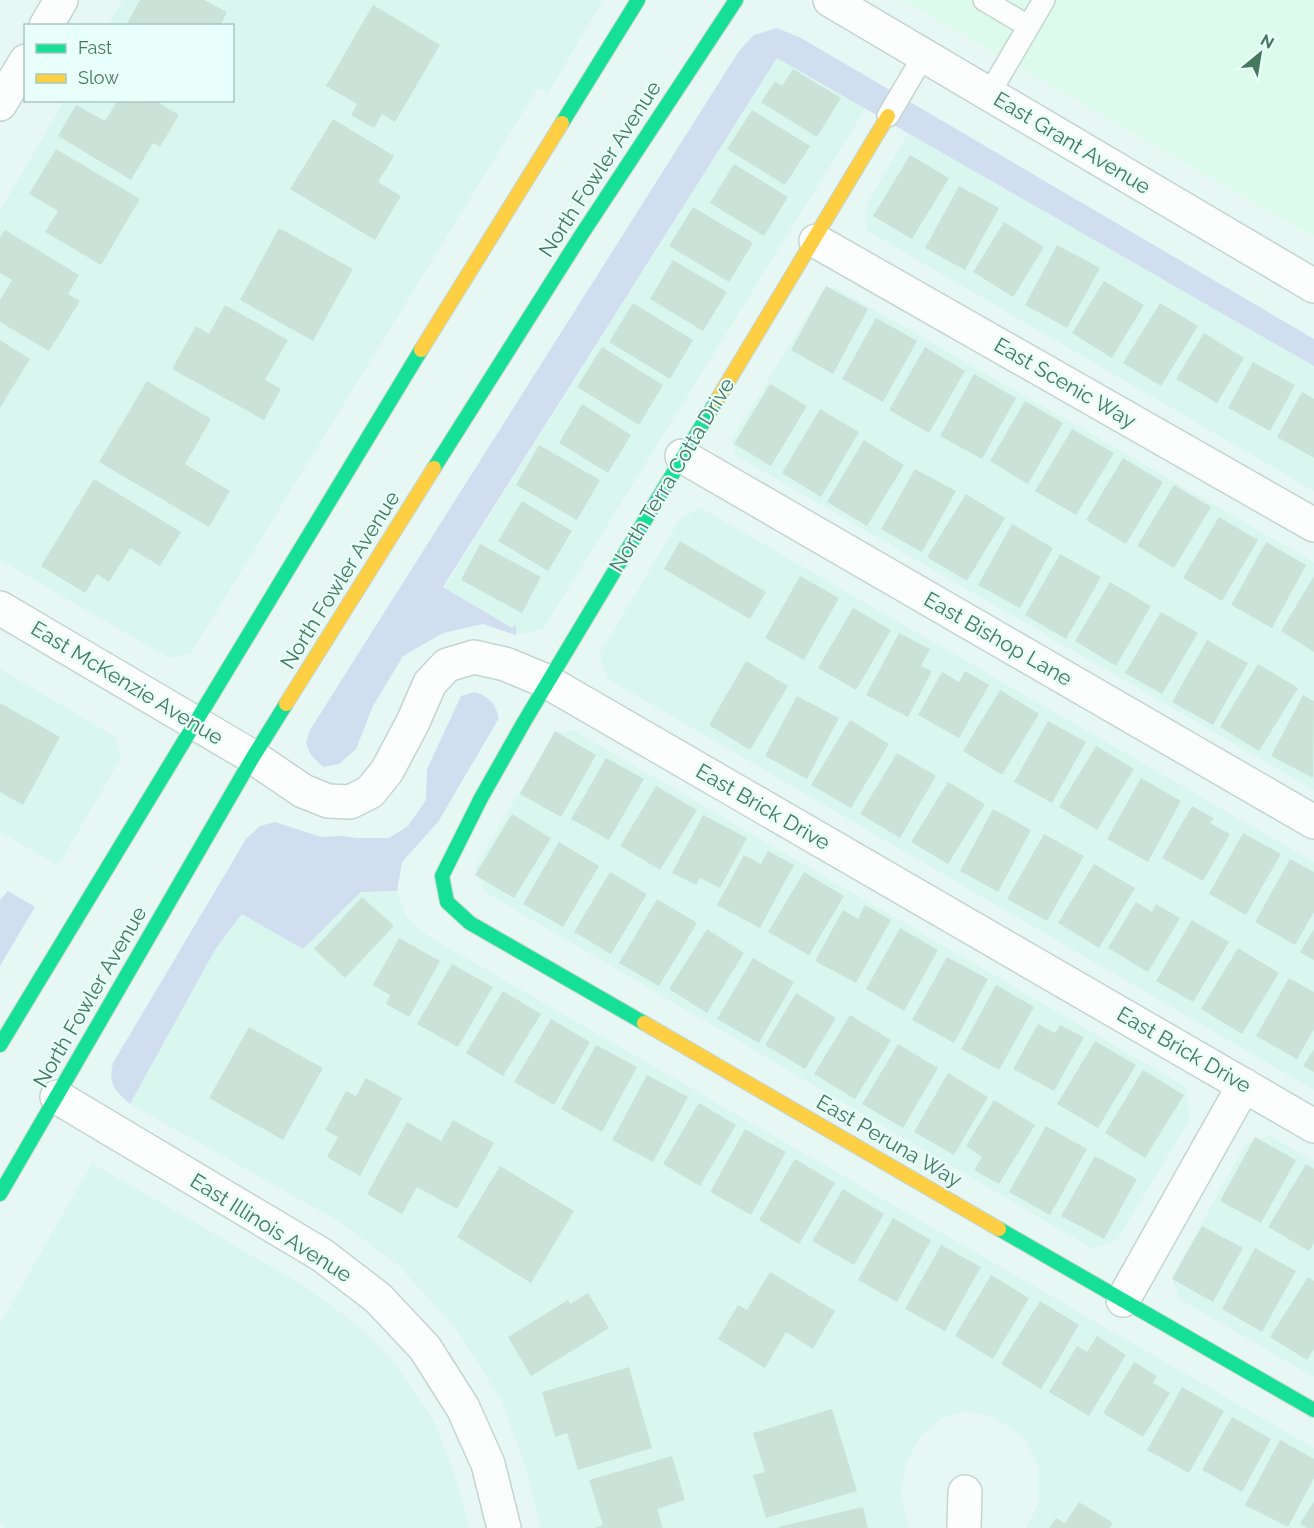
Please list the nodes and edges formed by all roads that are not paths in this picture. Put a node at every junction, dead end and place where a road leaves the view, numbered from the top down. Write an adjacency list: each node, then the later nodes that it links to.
1 (61, 0): 7 (street)
2 (638, 0): 20 (main road)
3 (736, 0): 21 (main road, North Fowler Avenue)
4 (830, 0): 9 (street, East Grant Avenue)
5 (984, 0): 8 (lane)
6 (1044, 0): 8 (lane)
7 (47, 24)
8 (1028, 26): 11 (lane)
9 (924, 55): 11 (street, East Grant Avenue); 13 (lane, North Terra Cotta Drive)
10 (24, 64): 12 (street)
11 (989, 94): 15 (street, East Grant Avenue)
12 (0, 104)
13 (888, 116): 14 (main road, North Terra Cotta Drive)
14 (816, 241): 16 (main road, North Terra Cotta Drive); 17 (street, East Scenic Way)
15 (1314, 286)
16 (682, 456): 19 (main road, North Terra Cotta Drive); 22 (street, East Bishop Lane)
17 (1314, 525)
18 (0, 608): 20 (street, East McKenzie Avenue)
19 (546, 681): 21 (street, East Brick Drive); 23 (main road, North Terra Cotta Drive); 25 (street, East Brick Drive)
20 (193, 722): 21 (street, East McKenzie Avenue); 24 (main road)
21 (254, 757): 26 (main road, North Fowler Avenue)
22 (1314, 822)
23 (447, 902): 29 (main road, East Peruna Way)
24 (0, 1045)
25 (1244, 1085): 27 (street, East Brick Drive); 29 (street)
26 (57, 1097): 28 (main road, North Fowler Avenue); 32 (street, East Illinois Avenue)
27 (1314, 1126)
28 (0, 1194)
29 (1123, 1299): 30 (main road, East Peruna Way)
30 (1314, 1410)
31 (965, 1492): 33 (street)
32 (504, 1528)
33 (963, 1528)

